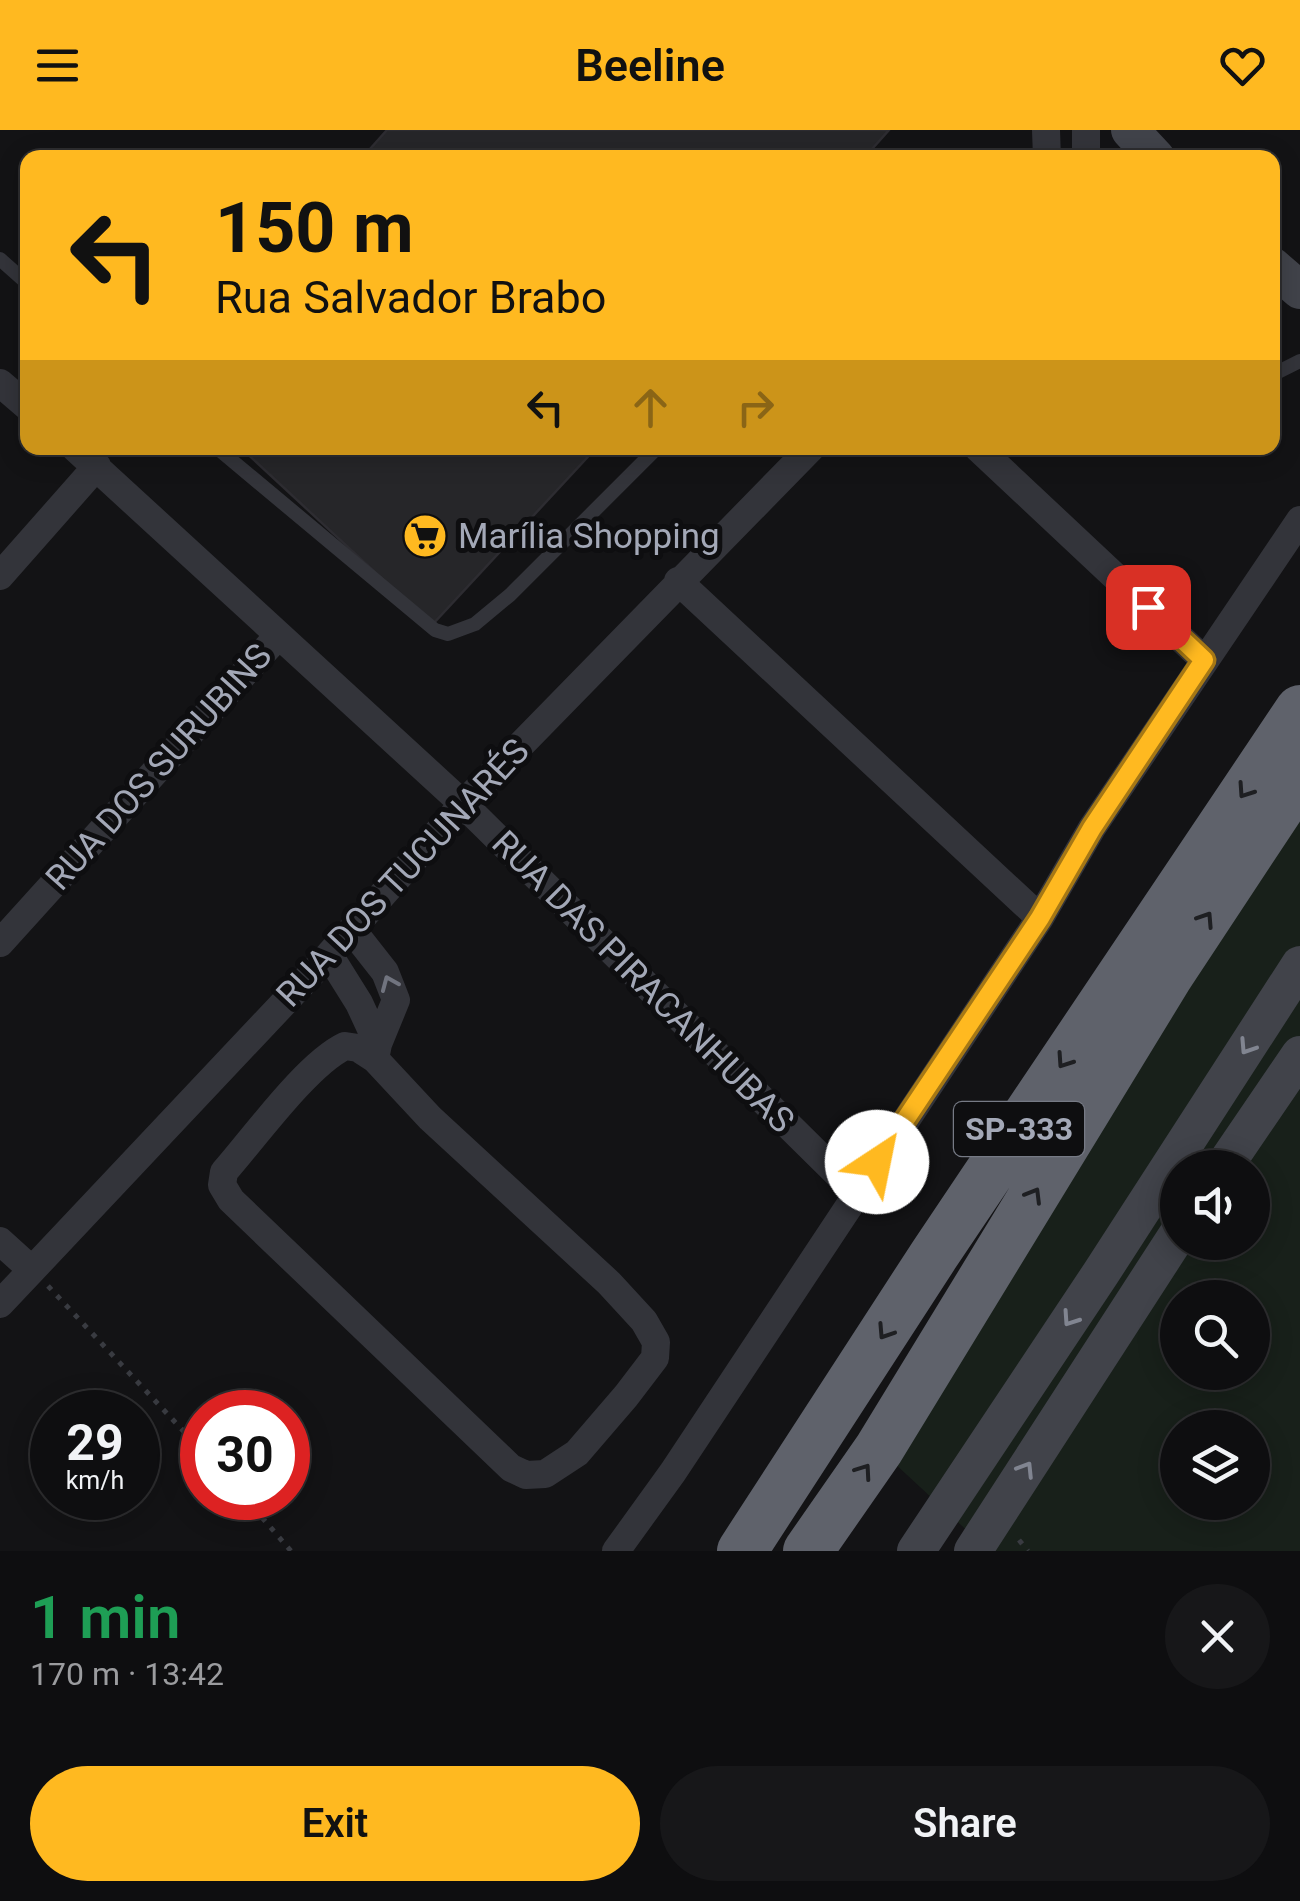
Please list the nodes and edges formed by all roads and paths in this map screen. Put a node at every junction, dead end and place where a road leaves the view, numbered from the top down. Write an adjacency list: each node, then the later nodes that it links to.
1 (1102, 130): 3 (main road)
2 (1130, 130): 4 (main road)
3 (1120, 150)
4 (1149, 150)
5 (0, 259): 7 (lane)
6 (1280, 273): 8 (main road)
7 (20, 277)
8 (1300, 290)
9 (1280, 300): 10 (main road)
10 (1300, 316)
11 (0, 383): 12 (street)
12 (20, 399)
13 (84, 455): 18 (street, RUA DAS PIRACANHUBAS)
14 (225, 455): 15 (lane)
15 (650, 455)
16 (804, 455): 21 (street, RUA DOS TUCUNARÉS)
17 (985, 455): 23 (street)
18 (97, 466): 20 (street); 22 (street, RUA DAS PIRACANHUBAS)
19 (1300, 520): 23 (street)
20 (0, 576)
21 (678, 581): 26 (street, RUA DOS TUCUNARÉS); 27 (street)
22 (278, 636): 26 (street, RUA DAS PIRACANHUBAS); 29 (street, RUA DOS SURUBINS)
23 (1204, 660): 27 (street)
24 (1300, 710): 44 (highway, SP-333, one-way to 44)
25 (1300, 776): 45 (highway, SP-333, one-way to 25)
26 (463, 804): 28 (street, RUA DOS TUCUNARÉS); 35 (street, RUA DAS PIRACANHUBAS)
27 (1040, 918): 35 (street)
28 (352, 930): 30 (street, RUA DOS TUCUNARÉS); 32 (street, one-way to 28)
29 (0, 943)
30 (329, 955): 32 (street); 38 (street, RUA DOS TUCUNARÉS)
31 (1300, 965): 46 (main road, one-way to 46)
32 (376, 1051): 32 (street)
33 (1300, 1055): 34 (main road)
34 (1235, 1150)
35 (856, 1192): 43 (street)
36 (0, 1240): 38 (street)
37 (1161, 1260): 47 (main road, one-way to 37)
38 (32, 1270): 39 (street, RUA DOS TUCUNARÉS); 40 (path)
39 (0, 1304)
40 (180, 1428)
41 (264, 1520): 42 (path)
42 (291, 1551)
43 (616, 1551)
44 (742, 1551)
45 (808, 1551)
46 (916, 1551)
47 (972, 1551)

